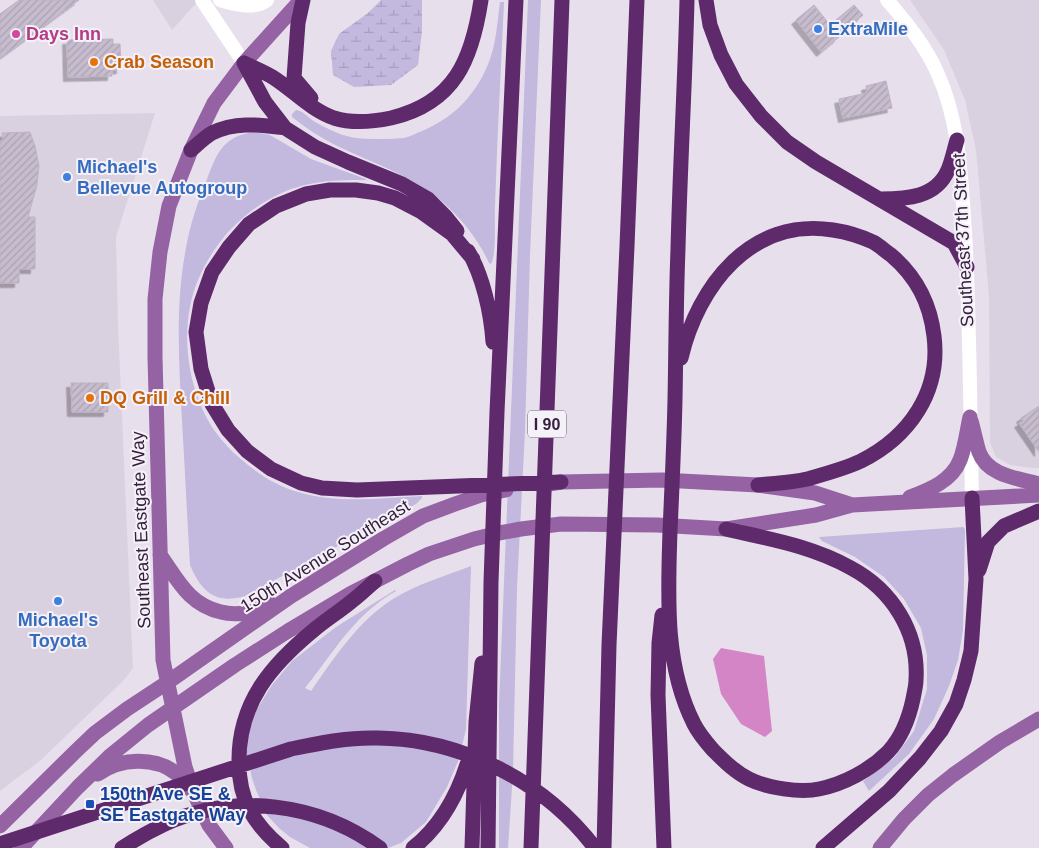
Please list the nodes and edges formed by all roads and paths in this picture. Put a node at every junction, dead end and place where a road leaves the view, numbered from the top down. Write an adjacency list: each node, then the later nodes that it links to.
1 (202, 0): 12 (street)
2 (220, 0): 3 (street)
3 (267, 0)
4 (302, 0): 12 (main road, Southeast Eastgate Way); 13 (highway)
5 (481, 0): 13 (highway)
6 (516, 0): 21 (highway)
7 (562, 0): 55 (highway, I 90)
8 (637, 0): 38 (highway)
9 (687, 0): 20 (highway)
10 (706, 0): 17 (highway)
11 (888, 0): 15 (street, Southeast 37th Street)
12 (244, 63): 13 (highway); 14 (highway); 16 (main road, Southeast Eastgate Way)
13 (332, 117)
14 (285, 128): 16 (highway); 18 (highway)
15 (957, 140): 17 (highway); 19 (street, Southeast 37th Street)
16 (191, 150): 32 (main road, Southeast Eastgate Way)
17 (879, 199): 19 (highway)
18 (473, 259): 21 (highway); 23 (highway)
19 (967, 267): 22 (street, Southeast 37th Street)
20 (675, 399): 25 (highway); 33 (highway)
21 (497, 412): 36 (highway)
22 (970, 417): 24 (main road); 27 (street, Southeast 37th Street); 28 (main road)
23 (561, 482): 25 (main road, 150th Avenue Southeast); 37 (main road, 150th Avenue Southeast)
24 (1039, 484)
25 (758, 485): 29 (main road, 150th Avenue Southeast)
26 (1039, 495): 27 (main road, 150th Avenue Southeast)
27 (972, 498): 28 (main road, 150th Avenue Southeast); 34 (highway)
28 (897, 503): 29 (main road, 150th Avenue Southeast)
29 (852, 505): 31 (main road, 150th Avenue Southeast)
30 (1039, 511): 34 (highway)
31 (726, 529): 33 (highway); 35 (main road, 150th Avenue Southeast)
32 (160, 555): 37 (main road); 39 (main road, Southeast Eastgate Way)
33 (670, 555): 58 (highway)
34 (976, 578): 59 (highway)
35 (375, 581): 40 (main road, 150th Avenue Southeast); 50 (highway)
36 (491, 582): 42 (highway); 54 (highway)
37 (291, 596): 39 (main road, 150th Avenue Southeast)
38 (609, 645): 56 (highway); 57 (highway)
39 (168, 682): 40 (main road, Southeast Eastgate Way); 45 (main road, 150th Avenue Southeast)
40 (173, 708): 43 (main road, 150th Avenue Southeast); 44 (main road, Southeast Eastgate Way)
41 (1039, 719): 60 (main road)
42 (476, 722): 52 (highway); 53 (highway)
43 (78, 787): 44 (main road); 47 (main road, 150th Avenue Southeast)
44 (194, 793): 49 (main road, Southeast Eastgate Way)
45 (0, 826)
46 (0, 844): 56 (highway)
47 (21, 848)
48 (122, 848): 51 (highway)
49 (226, 848)
50 (282, 848)
51 (380, 848)
52 (413, 848)
53 (472, 848)
54 (488, 848)
55 (531, 848)
56 (594, 848)
57 (604, 848)
58 (664, 848)
59 (823, 848)
60 (880, 848)

